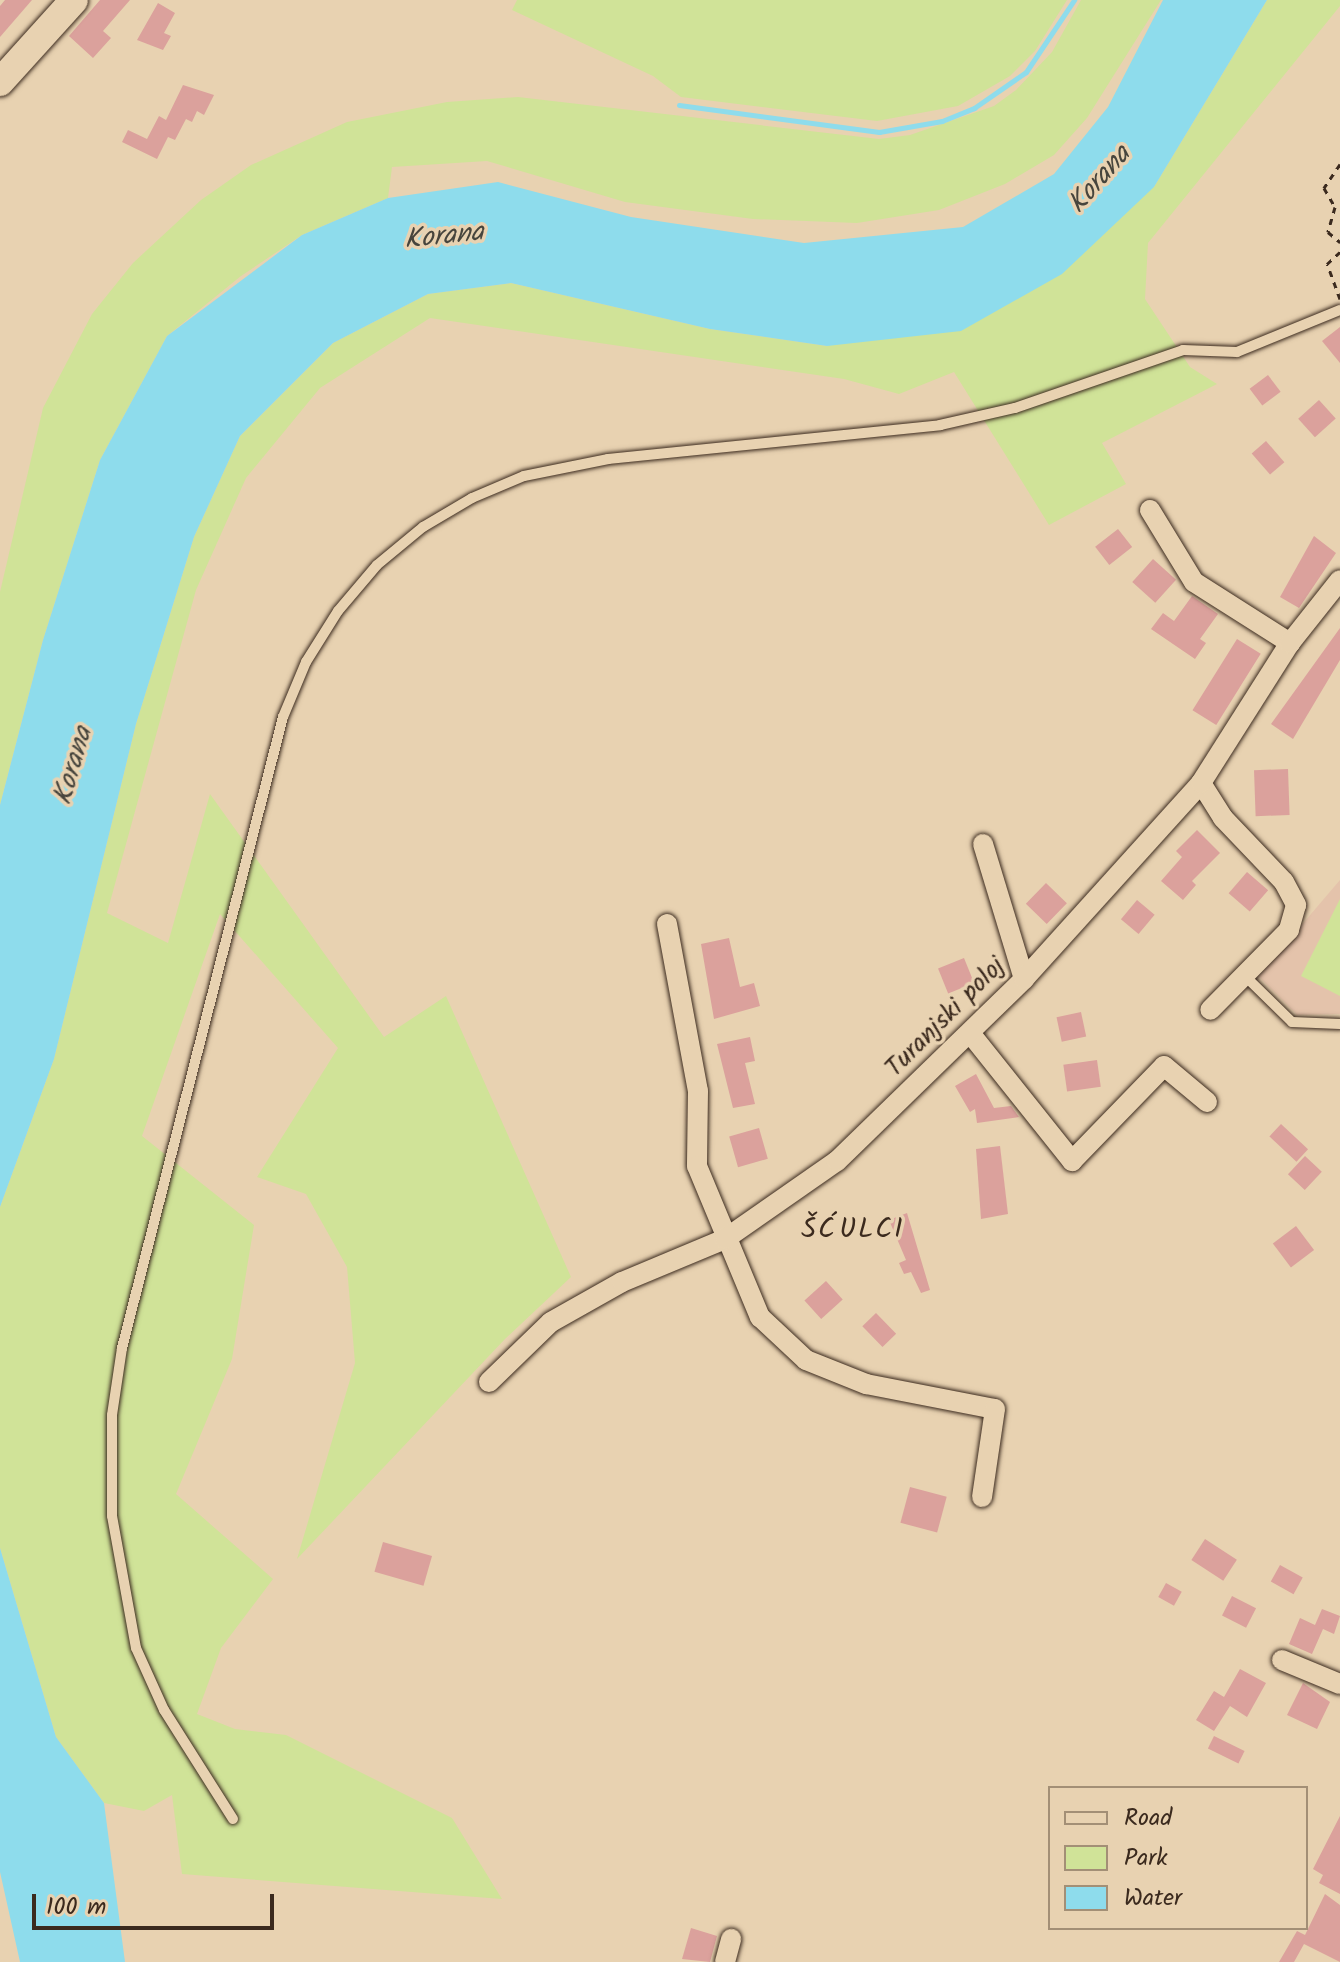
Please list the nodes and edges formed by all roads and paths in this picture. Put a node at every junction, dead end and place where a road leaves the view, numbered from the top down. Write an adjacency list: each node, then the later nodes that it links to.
1 (74, 0): 2 (main road)
2 (10, 54): 3 (main road)
3 (0, 82)
4 (1340, 164): 5 (path)
5 (1340, 242)
6 (1340, 252): 7 (path)
7 (1340, 299)
8 (1340, 310): 26 (lane)
9 (1150, 510): 11 (street)
10 (1340, 580): 11 (street, Turanjski poloj)
11 (1290, 643): 12 (street, Turanjski poloj)
12 (1201, 783): 15 (street); 16 (street, Turanjski poloj)
13 (983, 844): 16 (street)
14 (667, 924): 21 (street)
15 (1246, 977): 17 (street); 18 (lane)
16 (1024, 979): 19 (street, Turanjski poloj)
17 (1210, 1010)
18 (1340, 1024)
19 (970, 1033): 20 (street); 21 (street, Turanjski poloj)
20 (1207, 1102)
21 (725, 1239): 22 (street, Turanjski poloj); 23 (street)
22 (489, 1382)
23 (982, 1497)
24 (1282, 1660): 25 (street)
25 (1340, 1684)
26 (233, 1819)
27 (731, 1939): 28 (street)
28 (725, 1962)

